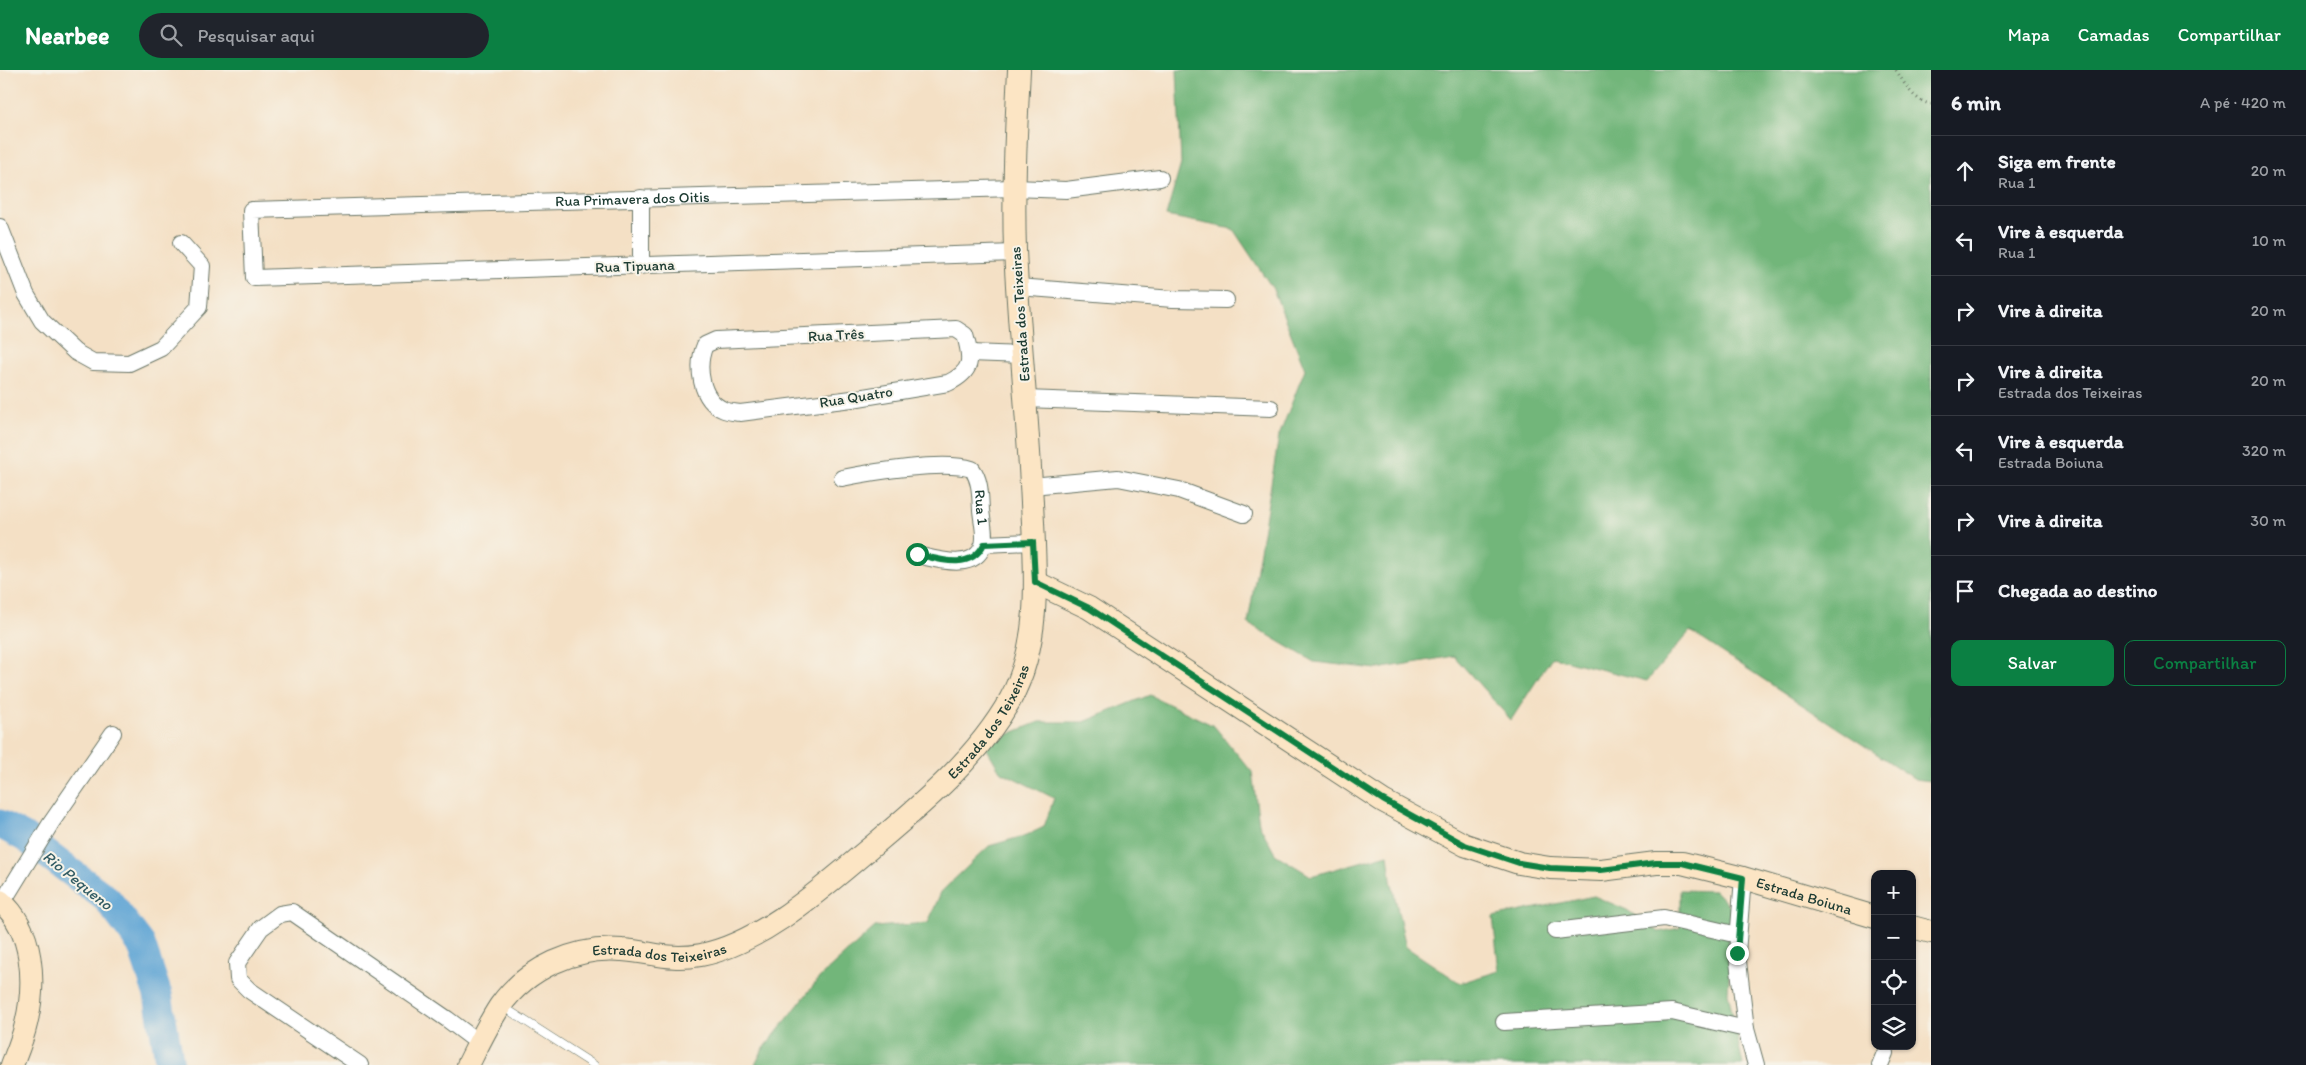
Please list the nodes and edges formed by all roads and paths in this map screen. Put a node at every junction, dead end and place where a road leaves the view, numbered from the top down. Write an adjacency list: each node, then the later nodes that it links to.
1 (1019, 70): 5 (street, Estrada dos Teixeiras)
2 (1896, 70): 3 (path)
3 (1931, 104)
4 (1160, 178): 5 (street, Rua Primavera dos Oitis)
5 (1014, 188): 6 (street, Rua Primavera dos Oitis); 9 (street, Estrada dos Teixeiras)
6 (641, 198): 10 (street); 11 (street, Rua Primavera dos Oitis)
7 (0, 227): 8 (street)
8 (181, 243)
9 (1015, 253): 10 (street, Rua Tipuana); 12 (street, Estrada dos Teixeiras)
10 (641, 266): 11 (street, Rua Tipuana)
11 (254, 278)
12 (1018, 287): 13 (street); 14 (street, Estrada dos Teixeiras)
13 (1226, 300)
14 (1023, 356): 15 (street); 16 (street, Estrada dos Teixeiras)
15 (969, 361): 18 (street, Rua Quatro); 18 (street, Rua Três)
16 (1025, 399): 17 (street); 20 (street, Estrada dos Teixeiras)
17 (1271, 408)
18 (740, 413)
19 (842, 478): 23 (street, Rua 1)
20 (1031, 486): 21 (street); 22 (street, Estrada dos Teixeiras)
21 (1244, 514)
22 (1033, 542): 23 (street); 25 (street, Estrada dos Teixeiras)
23 (984, 544): 24 (street, Rua 1)
24 (917, 554)
25 (1035, 582): 27 (street, Estrada Boiuna); 34 (street, Estrada dos Teixeiras)
26 (113, 734): 28 (street)
27 (1743, 878): 29 (street, Estrada Boiuna); 33 (street)
28 (1, 902): 38 (street)
29 (1871, 916)
30 (1916, 928): 32 (street)
31 (1556, 931): 33 (street)
32 (1931, 932)
33 (1738, 935): 36 (street)
34 (501, 1005): 37 (street, Estrada dos Teixeiras); 41 (lane)
35 (1504, 1022): 36 (street)
36 (1746, 1029): 42 (street)
37 (479, 1043): 39 (street); 40 (street, Estrada dos Teixeiras)
38 (12, 1065)
39 (360, 1065)
40 (468, 1065)
41 (594, 1065)
42 (1756, 1065)

